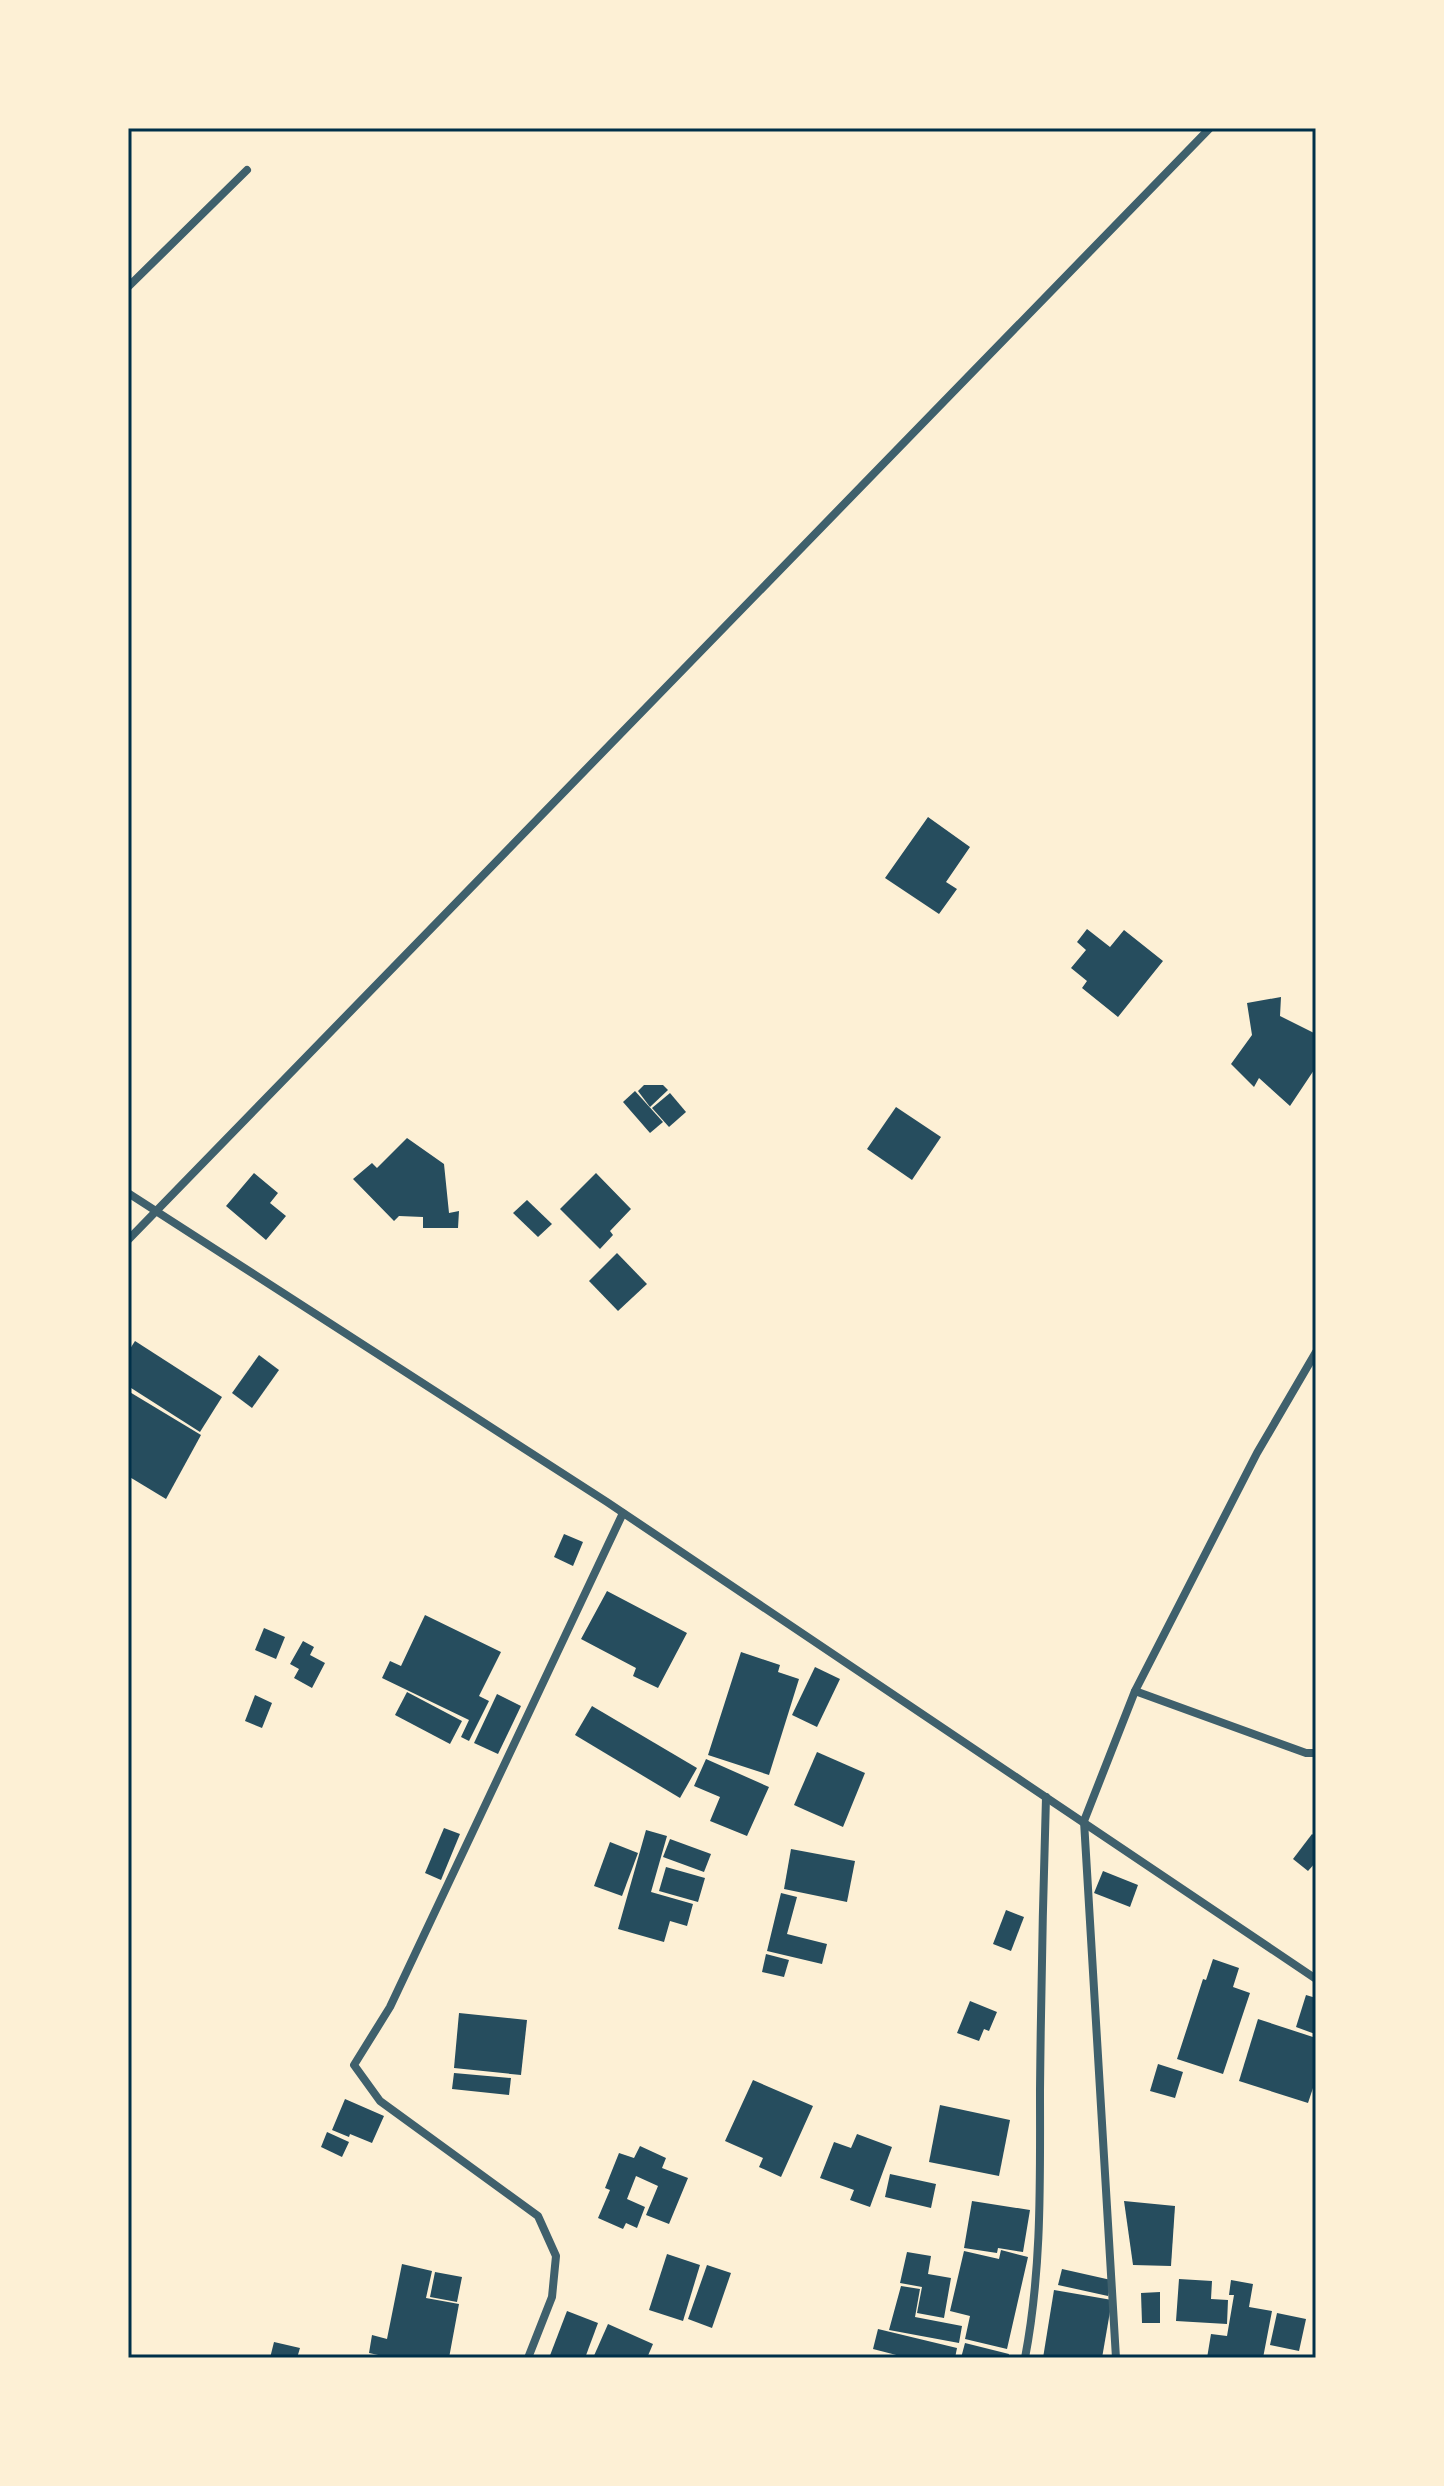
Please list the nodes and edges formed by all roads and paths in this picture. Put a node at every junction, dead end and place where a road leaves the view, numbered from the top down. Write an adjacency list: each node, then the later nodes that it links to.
1 (1210, 128): 5 (street)
2 (247, 170): 3 (street)
3 (128, 287)
4 (128, 1193): 5 (street)
5 (156, 1211): 6 (street); 8 (street)
6 (128, 1240)
7 (1316, 1352): 9 (street)
8 (623, 1513): 11 (street); 14 (street)
9 (1135, 1691): 10 (street); 12 (street)
10 (1316, 1753)
11 (1046, 1797): 12 (street); 15 (street)
12 (1084, 1821): 13 (street); 16 (street)
13 (1316, 1979)
14 (528, 2358)
15 (1025, 2358)
16 (1116, 2358)

